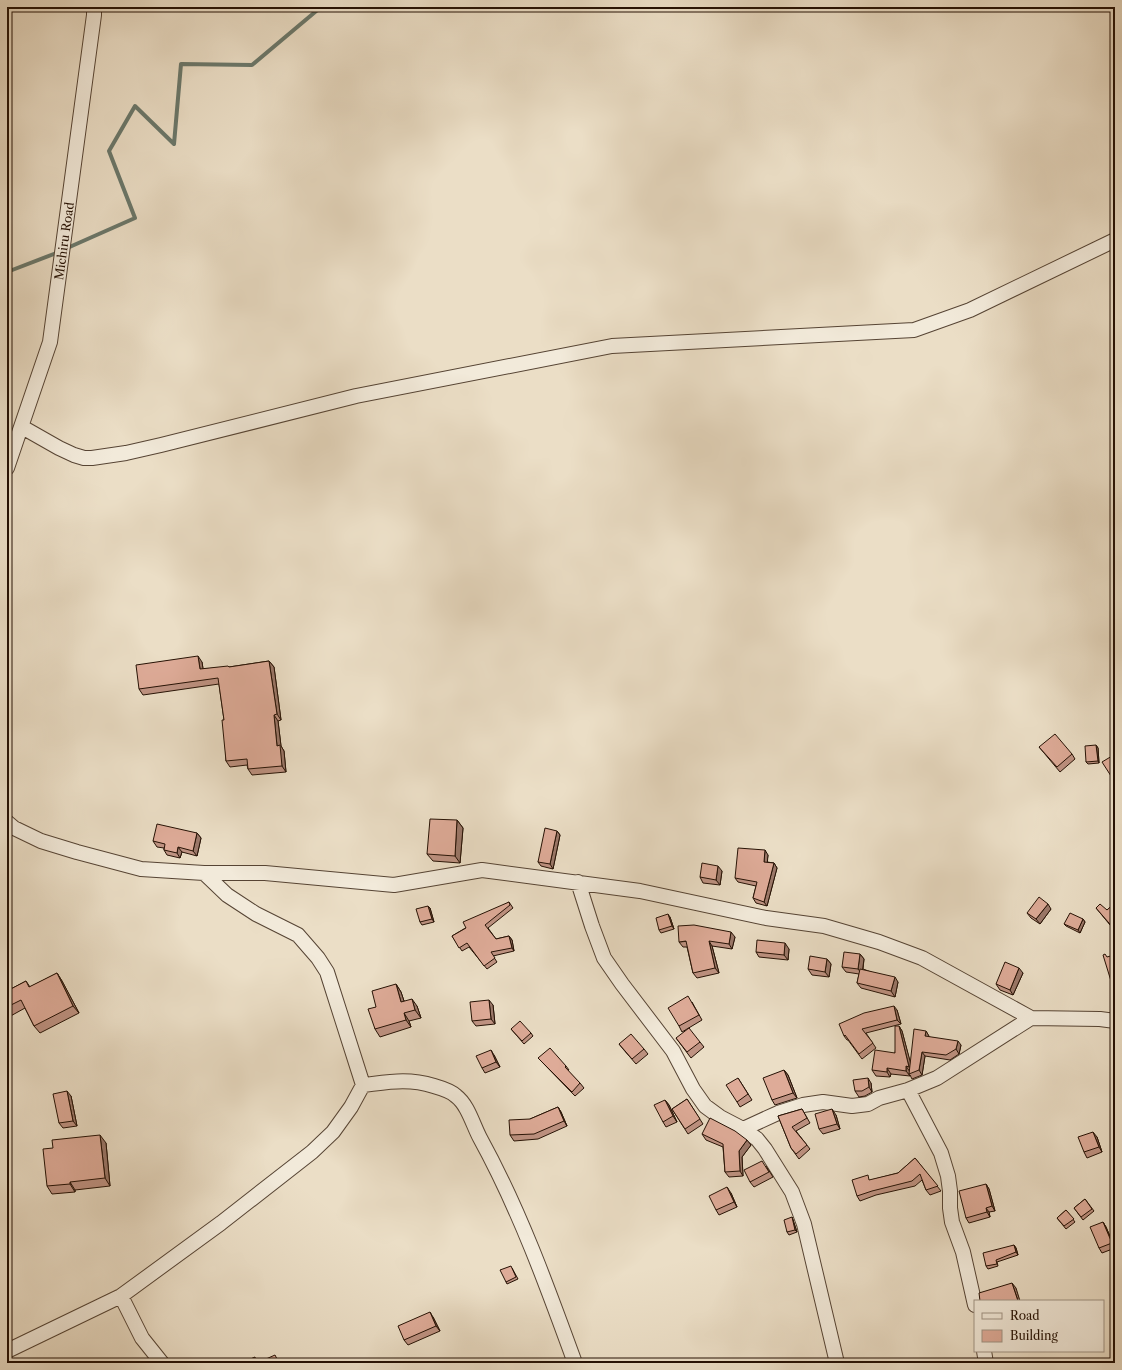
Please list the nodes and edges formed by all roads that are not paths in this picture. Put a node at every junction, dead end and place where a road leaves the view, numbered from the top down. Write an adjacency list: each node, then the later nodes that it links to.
1 (94, 7): 3 (street, Michiru Road)
2 (1115, 240): 3 (street)
3 (22, 427): 4 (street, Michiru Road)
4 (7, 468)
5 (7, 822): 6 (street)
6 (204, 873): 7 (street); 10 (street)
7 (578, 882): 8 (street); 12 (street)
8 (1031, 1018): 9 (street); 11 (street)
9 (1115, 1021)
10 (363, 1085): 13 (street); 18 (street)
11 (908, 1090): 12 (street); 14 (street)
12 (743, 1129): 19 (street)
13 (121, 1296): 15 (street); 17 (street)
14 (974, 1301)
15 (7, 1351)
16 (984, 1352): 20 (street)
17 (162, 1363)
18 (575, 1363)
19 (838, 1363)
20 (986, 1363)

